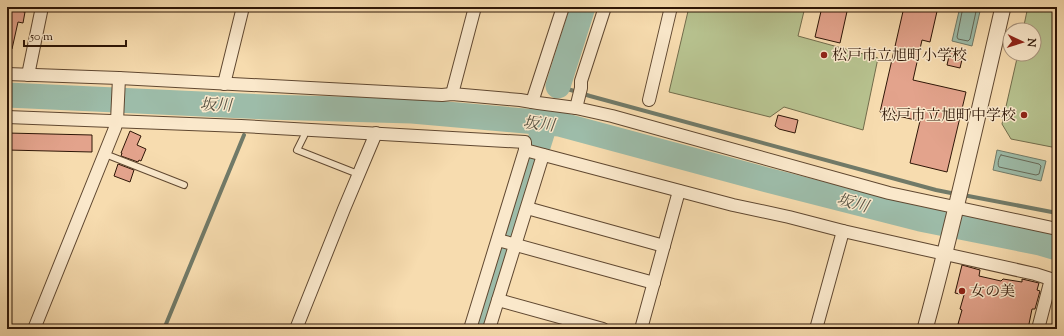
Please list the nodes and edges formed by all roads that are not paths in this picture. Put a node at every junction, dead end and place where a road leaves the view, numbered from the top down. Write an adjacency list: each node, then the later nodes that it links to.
1 (42, 7): 9 (street)
2 (243, 7): 11 (street)
3 (475, 7): 12 (street)
4 (563, 7): 14 (street)
5 (605, 7): 15 (street)
6 (671, 7): 13 (street)
7 (1004, 7): 27 (street)
8 (7, 74): 9 (street)
9 (28, 74): 10 (street)
10 (119, 81): 11 (street); 17 (street)
11 (224, 84): 12 (street)
12 (452, 94): 14 (street)
13 (649, 100)
14 (535, 102): 15 (street)
15 (570, 108): 27 (street)
16 (7, 117): 17 (street)
17 (117, 118): 18 (street); 21 (street)
18 (376, 133): 20 (street); 23 (street)
19 (304, 136): 23 (lane)
20 (527, 151): 22 (street); 30 (street)
21 (105, 154): 24 (lane); 37 (street)
22 (543, 155): 25 (street); 26 (street)
23 (358, 174): 38 (street)
24 (184, 185)
25 (679, 191): 29 (street); 32 (street)
26 (527, 208): 31 (street); 32 (street)
27 (956, 209): 28 (street); 33 (street)
28 (1057, 229)
29 (843, 231): 33 (street); 43 (street)
30 (498, 240): 31 (street); 39 (street)
31 (515, 245): 35 (street); 36 (street)
32 (664, 246): 35 (street)
33 (945, 254): 34 (street); 44 (street)
34 (1054, 280): 45 (street)
35 (654, 283): 42 (street)
36 (498, 300): 40 (street); 41 (street)
37 (34, 329)
38 (296, 329)
39 (470, 329)
40 (489, 329)
41 (603, 329)
42 (641, 329)
43 (816, 329)
44 (925, 329)
45 (1038, 329)

